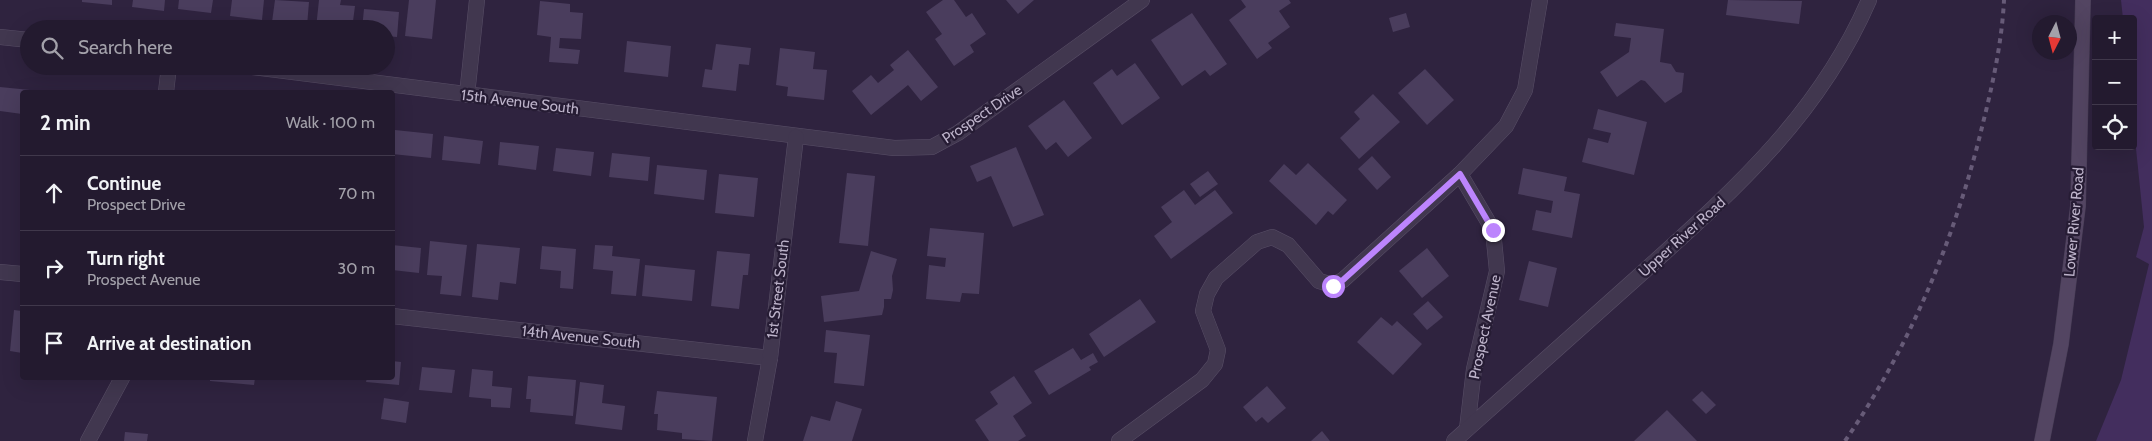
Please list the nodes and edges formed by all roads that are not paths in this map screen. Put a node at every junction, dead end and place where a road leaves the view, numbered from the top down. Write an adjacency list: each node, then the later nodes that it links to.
1 (477, 0): 11 (street)
2 (1142, 0): 12 (street, Prospect Drive)
3 (1540, 0): 13 (street)
4 (1869, 0): 19 (street, Upper River Road)
5 (2084, 0): 24 (street, Lower River Road)
6 (0, 37): 7 (street)
7 (20, 39)
8 (168, 75): 10 (street)
9 (313, 75): 11 (street, 15th Avenue South)
10 (166, 90)
11 (467, 95): 12 (street, 15th Avenue South)
12 (796, 137): 17 (street, 1st Street South)
13 (1460, 174): 19 (street, Prospect Avenue); 22 (street)
14 (0, 272): 15 (street)
15 (20, 274)
16 (395, 316): 17 (street, 14th Avenue South)
17 (770, 358): 21 (street, 1st Street South)
18 (121, 380): 20 (street)
19 (1467, 429): 23 (street, Upper River Road)
20 (88, 441)
21 (755, 441)
22 (1119, 441)
23 (1454, 441)
24 (2042, 441)

